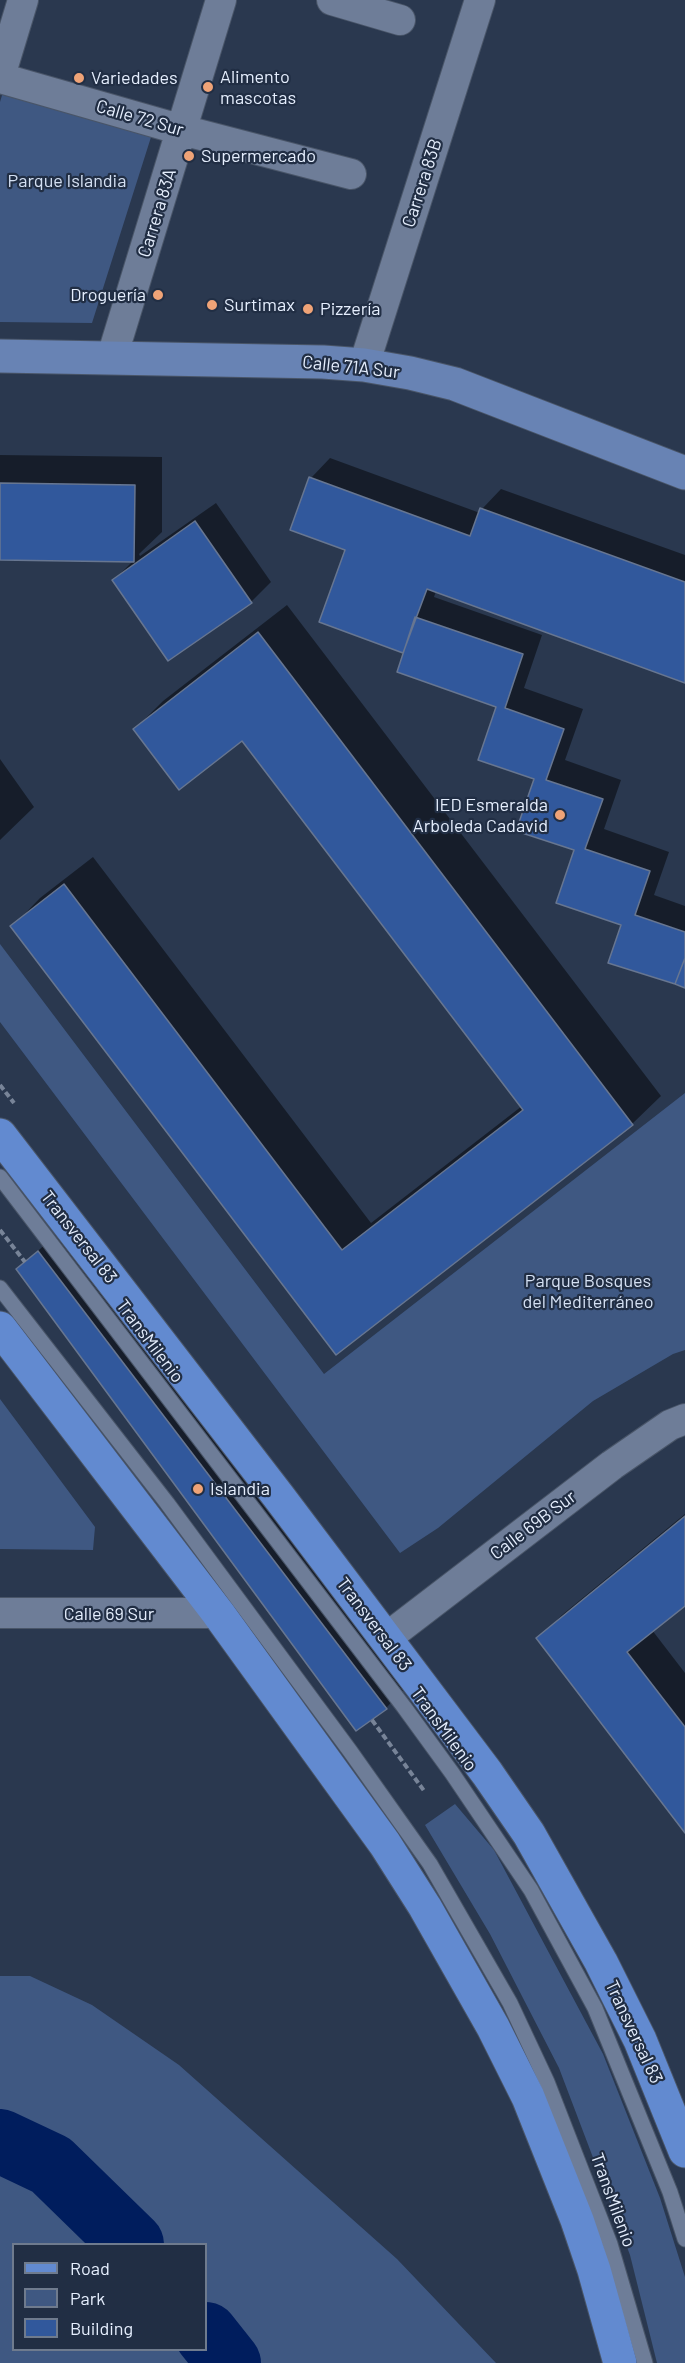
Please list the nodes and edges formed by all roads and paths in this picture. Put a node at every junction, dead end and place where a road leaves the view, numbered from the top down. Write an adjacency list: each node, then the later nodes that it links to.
1 (221, 0): 7 (street, Carrera 83A)
2 (332, 0): 5 (street)
3 (480, 0): 11 (street, Carrera 83B)
4 (13, 16): 6 (street)
5 (400, 20)
6 (0, 77): 7 (street, Calle 72 Sur)
7 (182, 130): 8 (street, Calle 72 Sur); 10 (street, Carrera 83A)
8 (351, 174)
9 (0, 356): 10 (street, Calle 71A Sur)
10 (112, 357): 11 (street, Calle 71A Sur)
11 (364, 365): 12 (street, Calle 71A Sur)
12 (685, 473)
13 (0, 1135): 22 (main road, Transversal 83)
14 (0, 1176): 26 (lane, TransMilenio)
15 (0, 1230): 16 (path)
16 (25, 1262)
17 (0, 1287): 28 (lane, TransMilenio)
18 (0, 1328): 21 (main road)
19 (685, 1419): 22 (street, Calle 69B Sur)
20 (0, 1613): 21 (street, Calle 69 Sur)
21 (218, 1613): 27 (main road)
22 (385, 1639): 25 (main road, Transversal 83)
23 (372, 1719): 24 (path)
24 (425, 1792)
25 (685, 2151)
26 (685, 2240)
27 (620, 2363)
28 (645, 2363)

